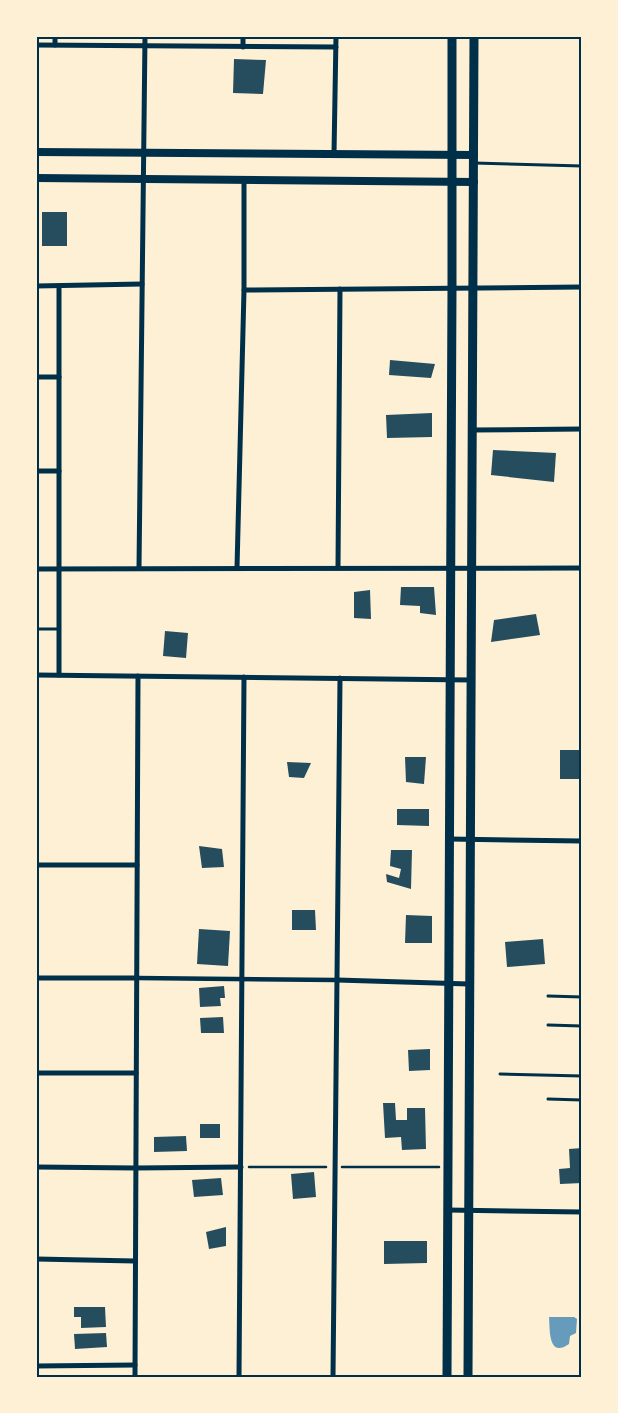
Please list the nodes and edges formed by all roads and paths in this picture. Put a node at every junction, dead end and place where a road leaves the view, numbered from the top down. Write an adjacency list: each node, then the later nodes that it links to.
1 (55, 36): 8 (street)
2 (145, 36): 9 (street)
3 (243, 36): 10 (street)
4 (336, 36): 11 (street)
5 (452, 36): 15 (main road)
6 (474, 36): 16 (main road)
7 (36, 45): 8 (street)
8 (55, 45): 9 (street)
9 (145, 45): 10 (street); 13 (street)
10 (243, 47): 11 (street)
11 (336, 47): 14 (street)
12 (36, 152): 13 (street)
13 (144, 152): 14 (street); 19 (street)
14 (334, 154): 15 (street)
15 (452, 155): 16 (street); 21 (main road)
16 (474, 159): 17 (lane); 22 (main road)
17 (582, 166)
18 (36, 178): 19 (street)
19 (144, 179): 20 (street); 23 (street)
20 (244, 180): 21 (street); 30 (street)
21 (452, 182): 22 (street); 27 (main road)
22 (474, 182): 28 (main road)
23 (142, 284): 25 (street); 39 (street)
24 (36, 286): 25 (street)
25 (59, 286): 32 (street)
26 (582, 287): 28 (street)
27 (452, 288): 28 (street); 29 (street); 37 (main road)
28 (472, 288): 33 (main road)
29 (340, 289): 30 (street); 41 (street)
30 (244, 290): 40 (street)
31 (36, 377): 32 (street)
32 (59, 377): 36 (street)
33 (472, 430): 34 (street); 38 (main road)
34 (582, 430)
35 (36, 471): 36 (street)
36 (59, 471): 44 (street)
37 (450, 567): 38 (street); 41 (street); 52 (main road)
38 (471, 567): 42 (street); 53 (main road)
39 (139, 568): 40 (street); 44 (street)
40 (237, 568): 41 (street)
41 (338, 568)
42 (582, 568)
43 (36, 569): 44 (street)
44 (59, 569): 46 (street)
45 (36, 629): 46 (lane)
46 (58, 629): 48 (street)
47 (36, 675): 48 (street)
48 (59, 675): 49 (street)
49 (138, 676): 50 (street); 58 (street)
50 (244, 677): 51 (street); 61 (street)
51 (340, 678): 52 (street); 62 (street)
52 (450, 679): 53 (street); 54 (main road)
53 (471, 680): 55 (main road)
54 (449, 839): 55 (street); 63 (main road)
55 (469, 839): 56 (street); 64 (main road)
56 (582, 841)
57 (36, 865): 58 (street)
58 (137, 865): 60 (street)
59 (36, 978): 60 (street)
60 (137, 978): 61 (street); 70 (street)
61 (242, 979): 62 (street); 76 (street)
62 (337, 980): 63 (street); 87 (street)
63 (448, 983): 64 (street); 78 (main road)
64 (470, 984): 79 (main road)
65 (548, 996): 66 (lane)
66 (582, 997)
67 (548, 1026): 68 (lane)
68 (582, 1026)
69 (36, 1073): 70 (street)
70 (136, 1073): 77 (street)
71 (500, 1074): 72 (lane)
72 (582, 1076)
73 (548, 1099): 74 (lane)
74 (582, 1100)
75 (36, 1167): 77 (street)
76 (241, 1167): 77 (street); 86 (street)
77 (136, 1168): 82 (street)
78 (448, 1210): 79 (street); 88 (main road)
79 (469, 1211): 80 (street); 89 (main road)
80 (582, 1212)
81 (36, 1259): 82 (street)
82 (135, 1261): 83 (street)
83 (135, 1365): 84 (street); 85 (street)
84 (36, 1366)
85 (134, 1377)
86 (239, 1377)
87 (333, 1377)
88 (447, 1377)
89 (468, 1377)

